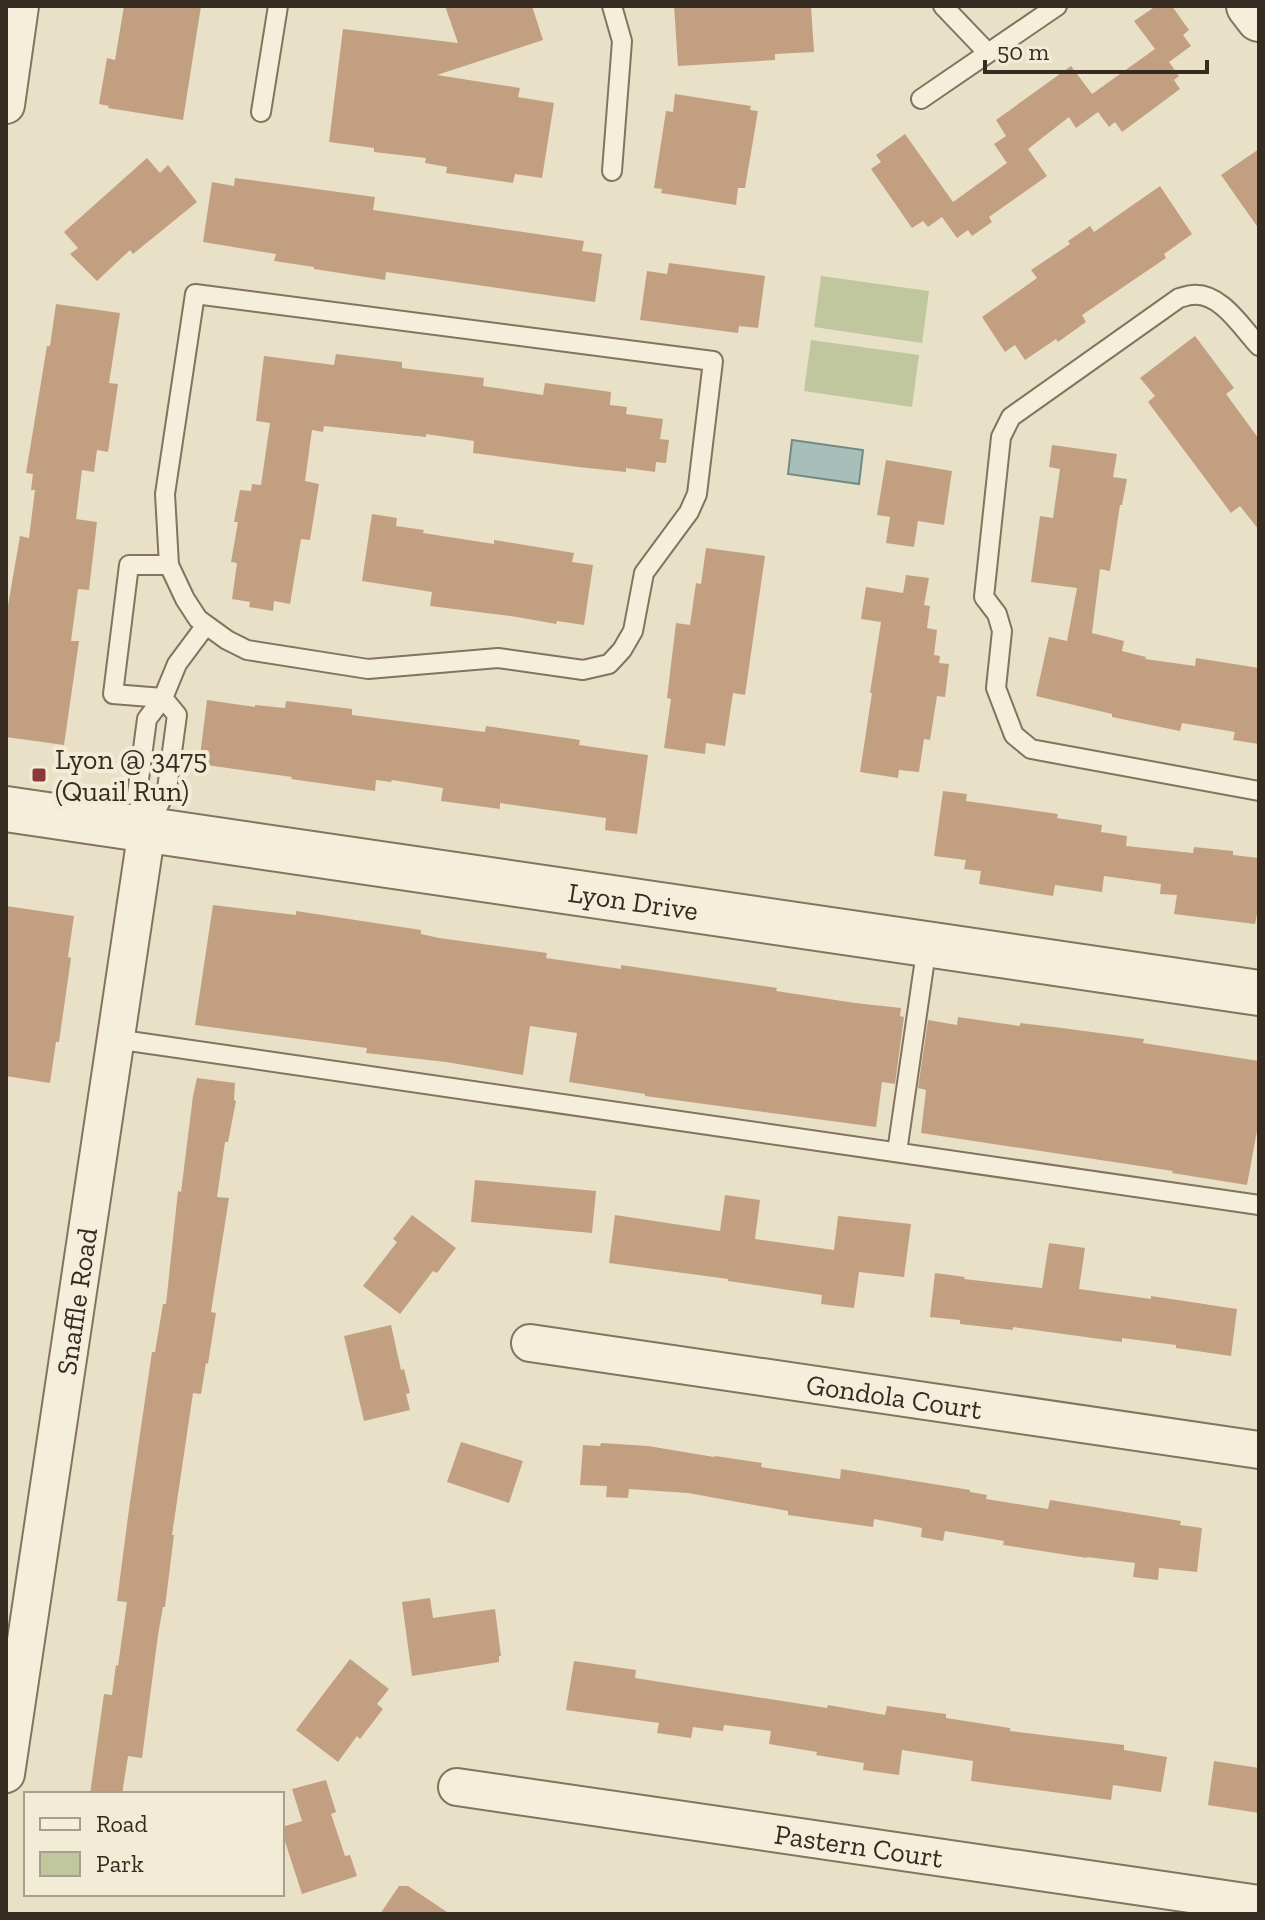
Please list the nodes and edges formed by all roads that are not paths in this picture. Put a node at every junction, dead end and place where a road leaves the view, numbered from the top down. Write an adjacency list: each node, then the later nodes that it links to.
1 (20, 6): 10 (street)
2 (278, 6): 11 (lane)
3 (612, 6): 12 (lane)
4 (943, 6): 8 (lane)
5 (1057, 6): 8 (lane)
6 (1249, 6): 7 (street)
7 (1259, 19)
8 (988, 53): 9 (lane)
9 (921, 99)
10 (6, 105)
11 (261, 112)
12 (612, 171)
13 (1259, 346): 17 (lane)
14 (169, 565): 15 (lane); 15 (lane); 16 (lane)
15 (206, 625): 16 (lane)
16 (163, 698): 19 (lane); 19 (lane)
17 (1259, 791)
18 (6, 809): 19 (street, Lyon Drive)
19 (147, 829): 20 (street, Lyon Drive); 22 (street, Snaffle Road)
20 (927, 945): 21 (street, Lyon Drive); 23 (lane)
21 (1259, 993)
22 (115, 1039): 23 (lane); 27 (street, Snaffle Road)
23 (897, 1152): 24 (lane)
24 (1259, 1205)
25 (530, 1343): 26 (street, Gondola Court)
26 (1259, 1450)
27 (6, 1774)
28 (457, 1787): 29 (street, Pastern Court)
29 (1259, 1904)

